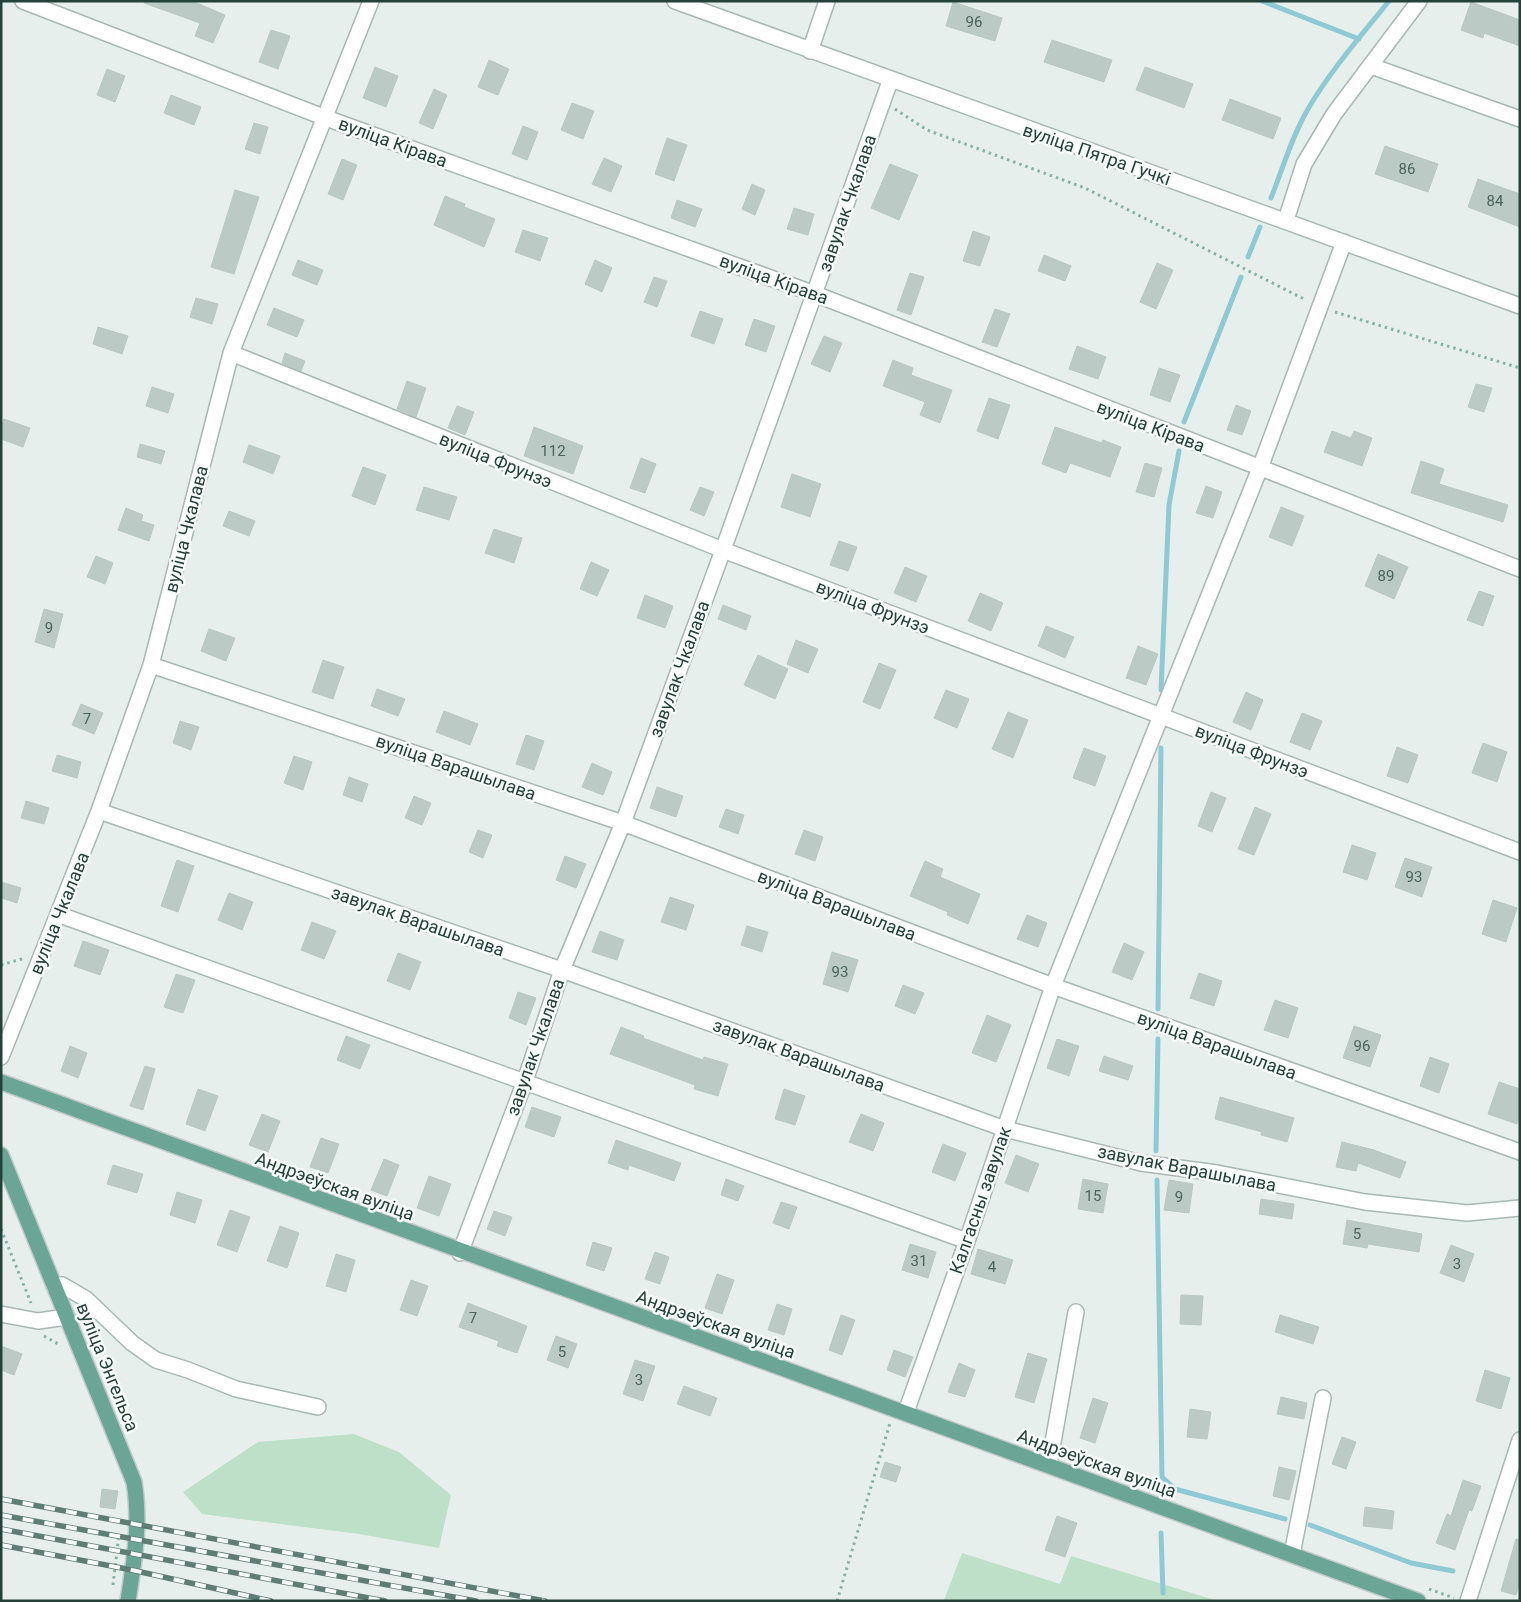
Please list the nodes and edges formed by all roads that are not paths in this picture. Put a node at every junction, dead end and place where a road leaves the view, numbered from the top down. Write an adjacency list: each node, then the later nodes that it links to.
1 (23, 1): 9 (street, вуліца Кірава)
2 (371, 1): 9 (street, вуліца Чкалава)
3 (675, 1): 6 (street, вуліца Пятра Гучкі)
4 (826, 1): 6 (street)
5 (1418, 1): 7 (street)
6 (810, 51): 8 (street, вуліца Пятра Гучкі)
7 (1371, 66): 10 (street); 11 (street)
8 (890, 81): 11 (street, вуліца Пятра Гучкі); 13 (street, завулак Чкалава)
9 (326, 118): 13 (street, вуліца Кірава); 15 (street, вуліца Чкалава)
10 (1520, 119)
11 (1286, 220): 12 (street, вуліца Пятра Гучкі)
12 (1344, 242): 14 (street, вуліца Пятра Гучкі); 16 (street, Калгасны завулак)
13 (815, 294): 16 (street, вуліца Кірава); 17 (street, завулак Чкалава)
14 (1520, 306)
15 (231, 353): 17 (street, вуліца Фрунзэ); 19 (street, вуліца Чкалава)
16 (1260, 468): 18 (street, вуліца Кірава); 20 (street, Калгасны завулак)
17 (723, 550): 20 (street, вуліца Фрунзэ); 22 (street, завулак Чкалава)
18 (1520, 570)
19 (151, 665): 21 (street, вуліца Чкалава); 22 (street, вуліца Варашылава)
20 (1162, 716): 23 (street, вуліца Фрунзэ); 26 (street, Калгасны завулак)
21 (100, 811): 24 (street, вуліца Чкалава); 25 (street, завулак Варашылава)
22 (622, 823): 25 (street, завулак Чкалава); 26 (street, вуліца Варашылава)
23 (1520, 852)
24 (60, 915): 27 (street, вуліца Чкалава); 28 (street)
25 (562, 970): 28 (street, завулак Чкалава); 30 (street, завулак Варашылава)
26 (1053, 986): 30 (street, Калгасны завулак); 31 (street, вуліца Варашылава)
27 (1, 1057)
28 (524, 1081): 34 (street); 35 (street, завулак Чкалава)
29 (1, 1082): 35 (main road, Андрэеўская вуліца)
30 (1005, 1129): 33 (street, завулак Варашылава); 34 (street, Калгасны завулак)
31 (1520, 1152)
32 (1, 1155): 36 (main road, вуліца Энгельса)
33 (1520, 1208)
34 (967, 1241): 42 (street, Калгасны завулак)
35 (460, 1253): 42 (main road, Андрэеўская вуліца)
36 (54, 1286): 39 (main road, вуліца Энгельса); 41 (street)
37 (1076, 1312): 44 (street)
38 (1, 1314): 39 (street)
39 (67, 1317): 46 (main road, вуліца Энгельса)
40 (1323, 1398): 45 (street)
41 (318, 1407)
42 (900, 1410): 44 (main road, Андрэеўская вуліца)
43 (1520, 1440): 48 (street)
44 (1049, 1465): 45 (main road, Андрэеўская вуліца)
45 (1292, 1554): 47 (main road, Андрэеўская вуліца)
46 (128, 1601)
47 (1418, 1601)
48 (1468, 1601)

